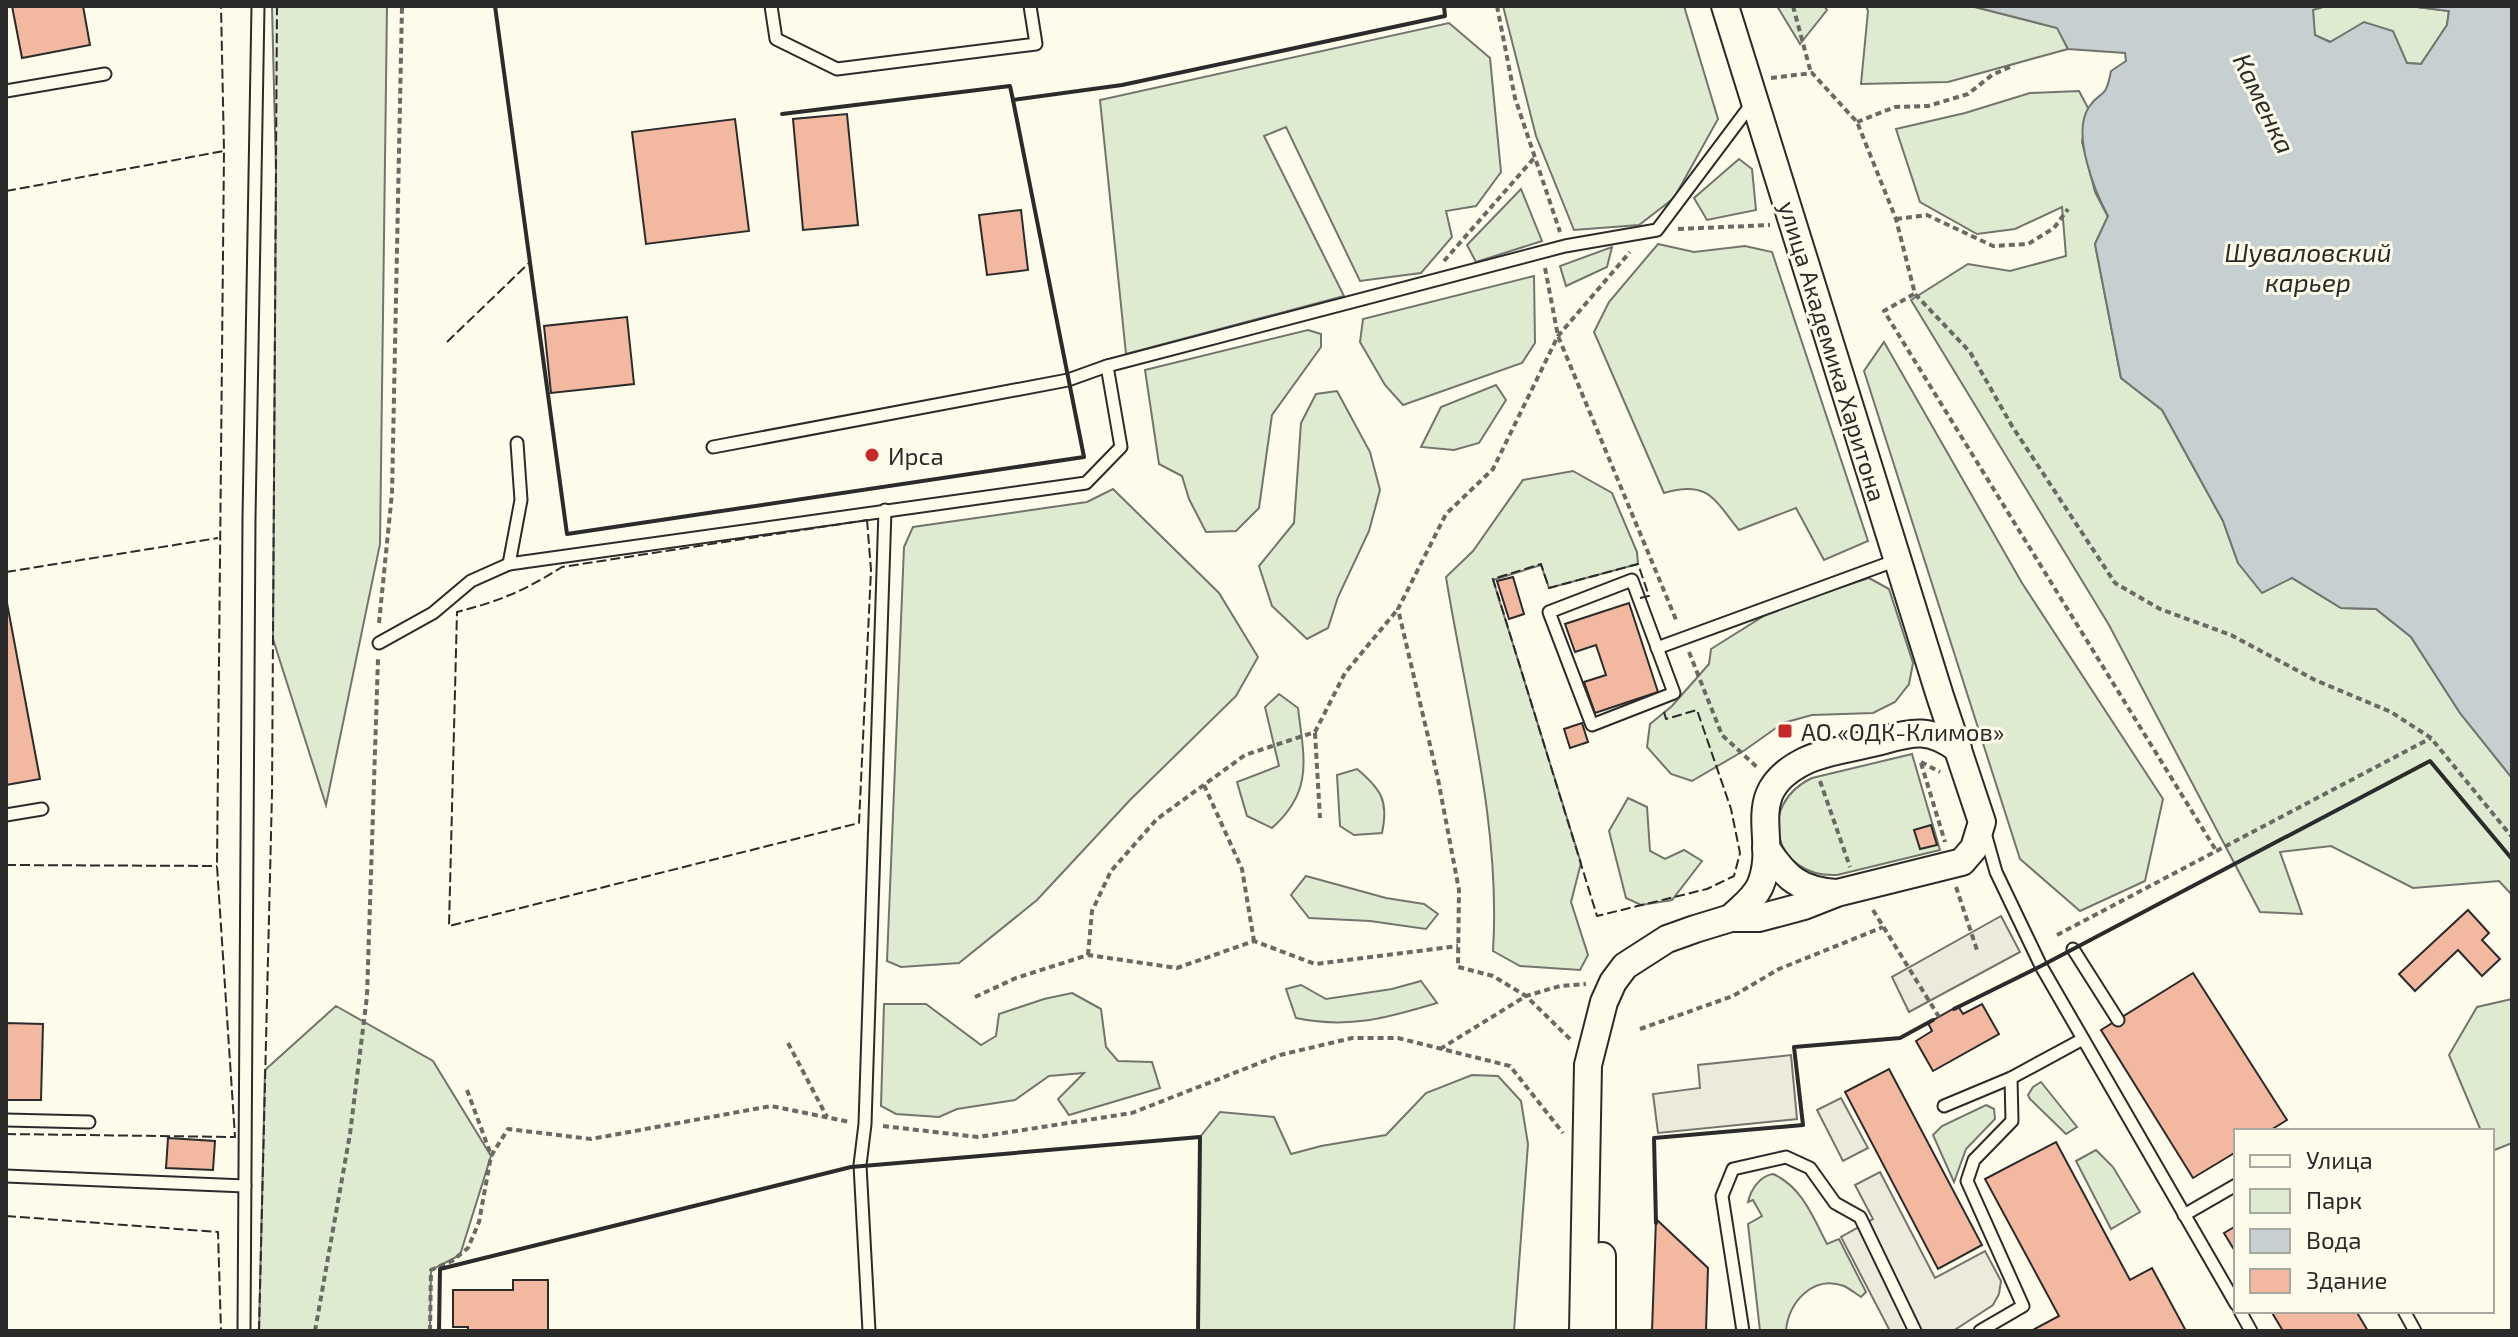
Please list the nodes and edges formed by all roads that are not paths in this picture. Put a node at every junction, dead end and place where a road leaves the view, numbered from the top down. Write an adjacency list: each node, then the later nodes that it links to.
1 (258, 6): 34 (lane)
2 (771, 6): 3 (lane)
3 (1030, 6)
4 (1725, 6): 7 (street, улица Академика Харитона)
5 (105, 74): 6 (lane)
6 (6, 91)
7 (1752, 91): 8 (lane); 12 (street, улица Академика Харитона)
8 (1107, 366): 10 (lane); 11 (lane)
9 (517, 443): 13 (lane)
10 (713, 447)
11 (885, 510): 13 (lane); 41 (lane)
12 (1898, 560): 15 (lane); 16 (street, улица Академика Харитона)
13 (509, 564): 14 (lane)
14 (379, 643)
15 (1657, 648): 15 (lane)
16 (1940, 696): 17 (street); 18 (street, улица Академика Харитона)
17 (1918, 743): 18 (street); 22 (street)
18 (1958, 749): 21 (street, улица Академика Харитона)
19 (42, 809): 20 (lane)
20 (6, 815)
21 (1982, 822): 23 (street); 28 (lane)
22 (1766, 848): 23 (street); 24 (street)
23 (1849, 890): 24 (street)
24 (1731, 918): 27 (street)
25 (2073, 949): 26 (lane)
26 (2118, 1020)
27 (1588, 1036): 42 (street); 43 (street)
28 (2083, 1039): 29 (lane); 36 (lane)
29 (2011, 1078): 30 (lane); 46 (lane)
30 (1944, 1106)
31 (6, 1120): 32 (lane)
32 (89, 1122)
33 (6, 1176): 34 (lane)
34 (245, 1186): 40 (lane)
35 (2234, 1186): 36 (lane)
36 (2184, 1215): 37 (lane)
37 (2234, 1301)
38 (2241, 1313): 47 (lane)
39 (2405, 1313): 48 (lane)
40 (244, 1331)
41 (869, 1331)
42 (1583, 1331)
43 (1602, 1331)
44 (1743, 1331): 45 (lane)
45 (1915, 1331)
46 (1980, 1331)
47 (2251, 1331)
48 (2415, 1331)

